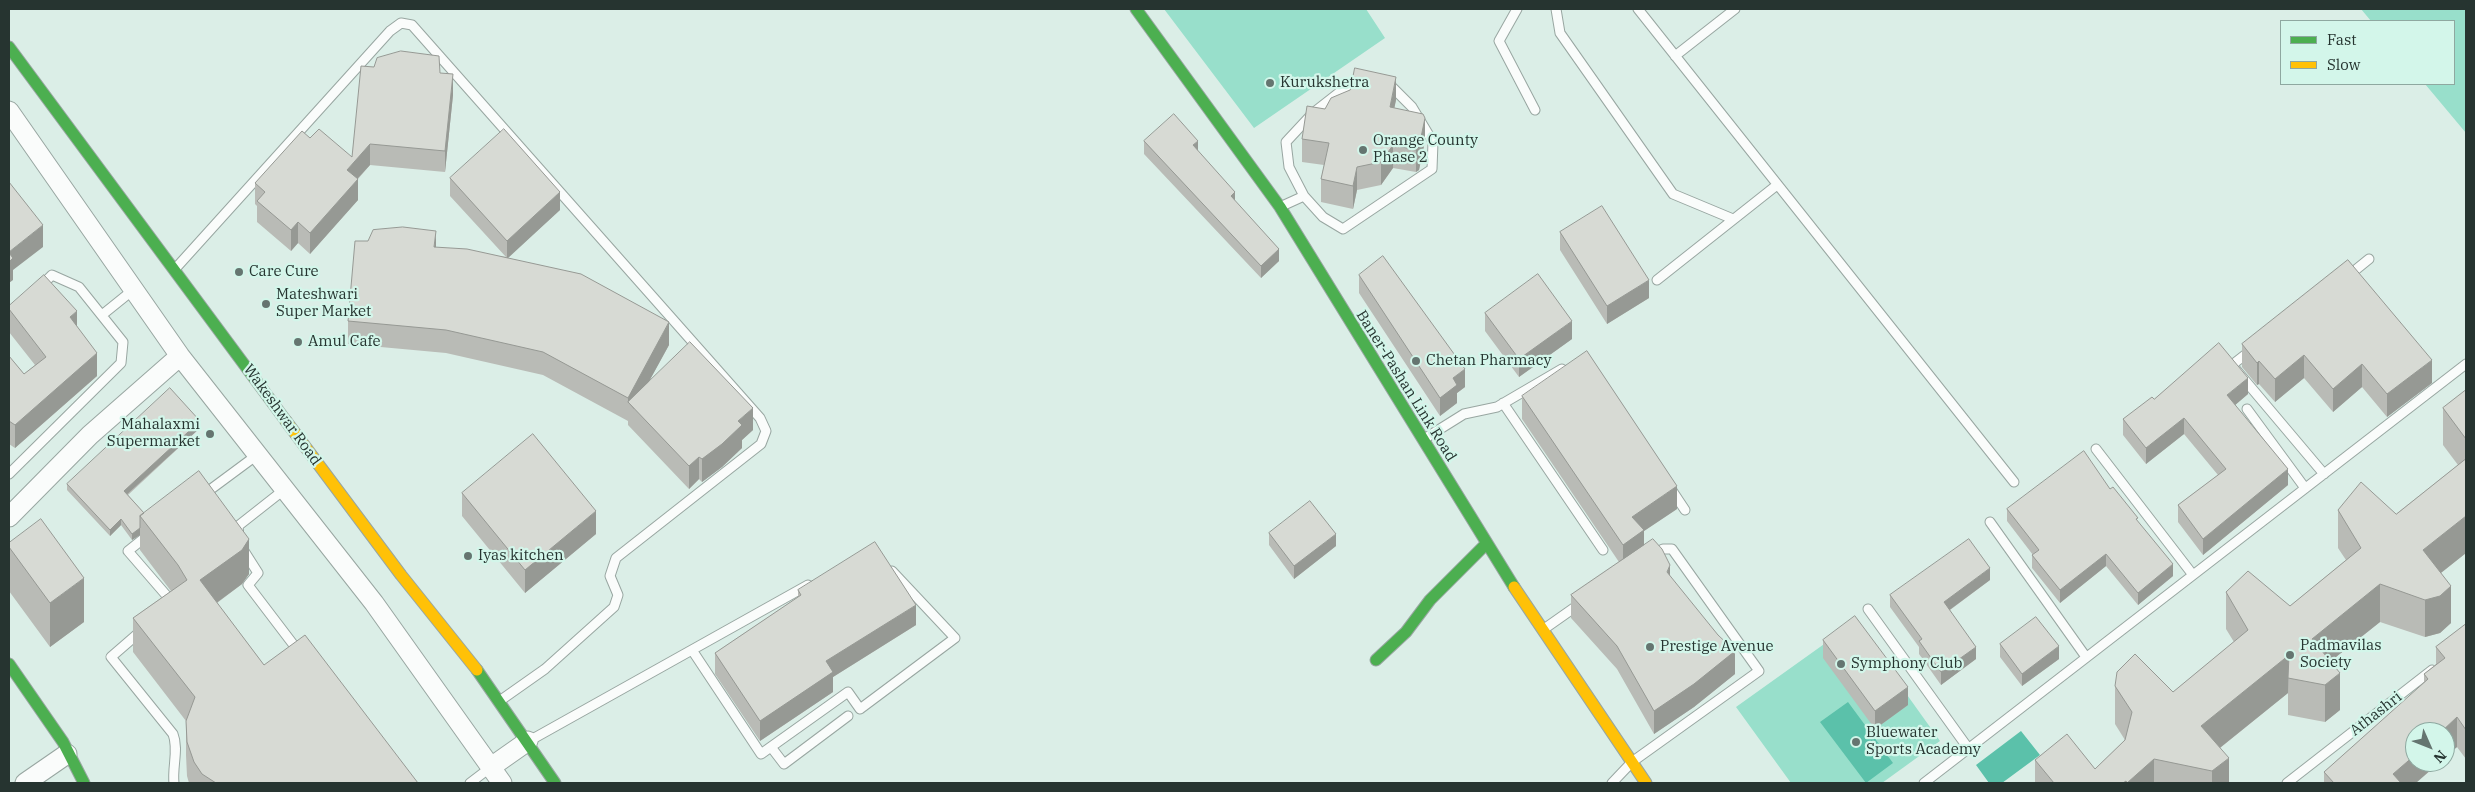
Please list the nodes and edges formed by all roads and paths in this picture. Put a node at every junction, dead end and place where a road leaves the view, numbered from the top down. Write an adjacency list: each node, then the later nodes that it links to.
1 (1136, 9): 12 (street, Baner-Pashan Link Road)
2 (1517, 9): 8 (lane)
3 (1556, 9): 13 (lane)
4 (1638, 9): 7 (lane)
5 (1735, 9): 7 (lane)
6 (9, 47): 15 (street, Wakeshwar Road)
7 (1675, 56): 10 (lane)
8 (1535, 110)
9 (9, 111): 18 (street)
10 (1777, 185): 13 (lane); 33 (lane)
11 (1304, 196): 11 (lane); 12 (lane)
12 (1280, 207): 27 (street, Baner-Pashan Link Road)
13 (1733, 219): 16 (lane)
14 (2370, 259): 17 (lane)
15 (174, 270): 58 (street, Wakeshwar Road); 58 (lane)
16 (1657, 280)
17 (2339, 282)
18 (133, 290): 20 (lane); 22 (street)
19 (34, 293): 20 (lane)
20 (102, 315): 30 (lane)
21 (2255, 347): 31 (lane)
22 (180, 356): 29 (street); 38 (street)
23 (2466, 364): 31 (lane)
24 (1567, 366): 25 (lane)
25 (1503, 404): 27 (lane); 42 (lane)
26 (2247, 409): 34 (lane)
27 (1422, 440): 41 (street, Baner-Pashan Link Road)
28 (2096, 449): 45 (lane)
29 (258, 455): 35 (street); 36 (lane)
30 (9, 474)
31 (2324, 474): 34 (lane)
32 (1664, 478): 37 (lane)
33 (2014, 482)
34 (2306, 488): 45 (lane)
35 (285, 489): 53 (lane); 65 (street)
36 (197, 500)
37 (1685, 510)
38 (9, 517)
39 (1990, 522): 54 (lane)
40 (158, 528): 49 (lane)
41 (1486, 544): 51 (street, Baner-Pashan Link Road); 55 (street)
42 (1603, 550)
43 (1647, 558): 64 (lane)
44 (884, 563): 61 (lane)
45 (2193, 575): 54 (lane)
46 (820, 578): 52 (lane)
47 (1589, 597): 51 (lane)
48 (1868, 608): 62 (lane)
49 (166, 609)
50 (146, 627): 68 (lane)
51 (1542, 631): 64 (street, Baner-Pashan Link Road)
52 (692, 650): 60 (lane); 61 (lane)
53 (303, 656)
54 (2086, 657): 62 (lane)
55 (1376, 660)
56 (2443, 662): 75 (lane, Athashri)
57 (9, 664): 63 (street)
58 (501, 700): 60 (street, Wakeshwar Road)
59 (848, 716): 61 (lane)
60 (528, 741): 65 (street); 71 (street, Wakeshwar Road)
61 (771, 747)
62 (1968, 748): 74 (lane)
63 (68, 754): 66 (street); 67 (street)
64 (1632, 762): 72 (lane); 73 (street, Baner-Pashan Link Road)
65 (491, 767): 69 (lane); 70 (street)
66 (25, 783)
67 (84, 783)
68 (174, 783)
69 (470, 783)
70 (502, 783)
71 (556, 783)
72 (1612, 783)
73 (1646, 783)
74 (1924, 783)
75 (2287, 783)

